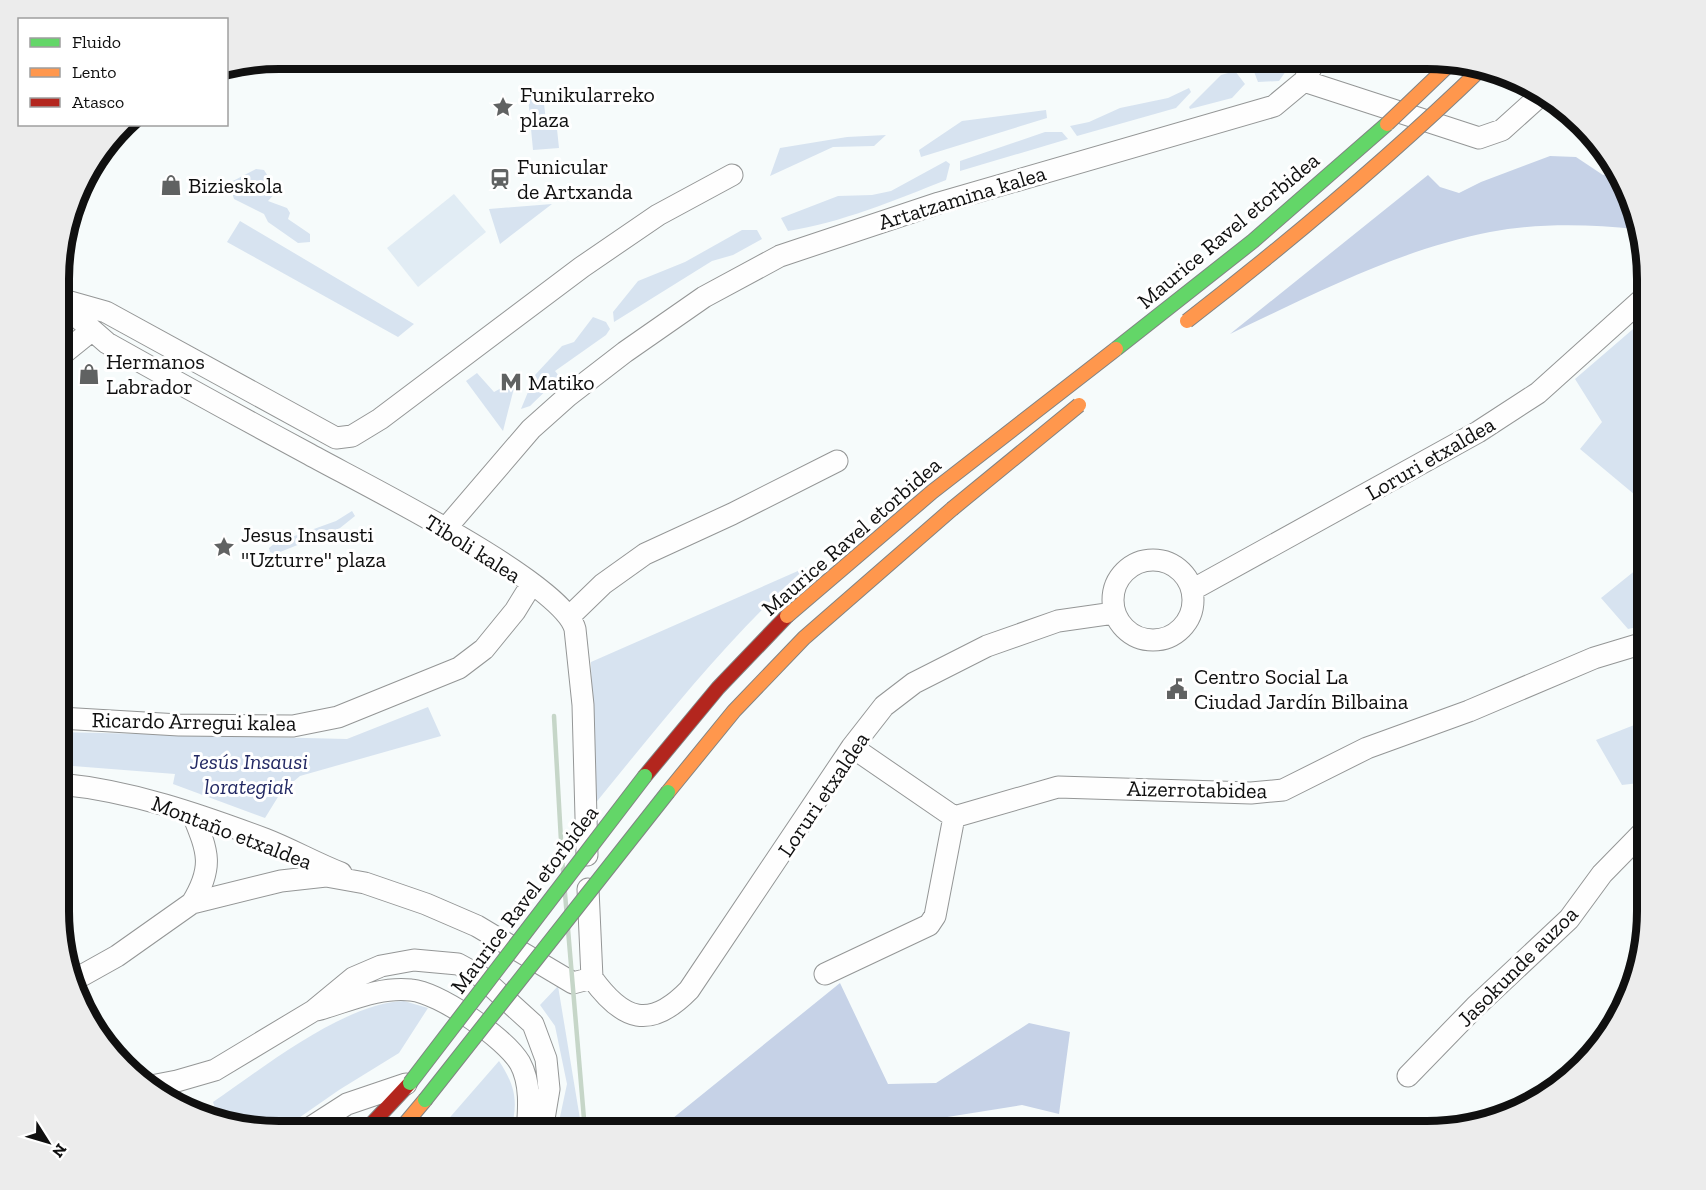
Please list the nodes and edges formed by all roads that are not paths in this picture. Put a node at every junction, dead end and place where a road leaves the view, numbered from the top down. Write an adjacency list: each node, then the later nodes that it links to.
1 (1311, 69): 4 (street)
2 (1445, 70): 36 (main road, Maurice Ravel etorbidea, bridge)
3 (1475, 75): 10 (main road, Maurice Ravel etorbidea, bridge)
4 (1304, 81): 5 (street); 15 (street, Artatzamina kalea)
5 (1536, 99)
6 (732, 175): 7 (street, Tiboli kalea)
7 (69, 302)
8 (1637, 304): 17 (street, Loruri etxaldea)
9 (69, 309): 11 (street, Tiboli kalea)
10 (1179, 327)
11 (91, 331): 12 (street); 15 (street, Tiboli kalea)
12 (69, 349)
13 (1088, 397): 40 (main road, Maurice Ravel etorbidea, bridge)
14 (837, 460): 19 (street)
15 (447, 527): 16 (street, Tiboli kalea)
16 (531, 585): 19 (street, Tiboli kalea); 21 (street, Ricardo Arregui kalea)
17 (1192, 590): 18 (street); 18 (street)
18 (1114, 613): 22 (street, Loruri etxaldea)
19 (570, 616): 29 (street)
20 (1637, 645): 25 (street, Aizerrotabidea)
21 (69, 718)
22 (852, 747): 25 (street); 33 (street, Loruri etxaldea)
23 (69, 785): 24 (street, Montaño etxaldea)
24 (193, 815): 27 (street, Montaño etxaldea); 28 (street)
25 (954, 817): 31 (street)
26 (1637, 838): 35 (street, Jasokunde auzoa)
27 (365, 883): 28 (street); 30 (street)
28 (192, 903): 32 (street)
29 (590, 927): 30 (street); 33 (street)
30 (506, 943): 33 (street)
31 (825, 974)
32 (80, 977)
33 (592, 978)
34 (313, 1011): 37 (street); 41 (street); 42 (street)
35 (1408, 1076)
36 (410, 1083): 38 (street); 39 (main road, Maurice Ravel etorbidea)
37 (161, 1085)
38 (321, 1121)
39 (374, 1121)
40 (407, 1121)
41 (527, 1121)
42 (544, 1121)

